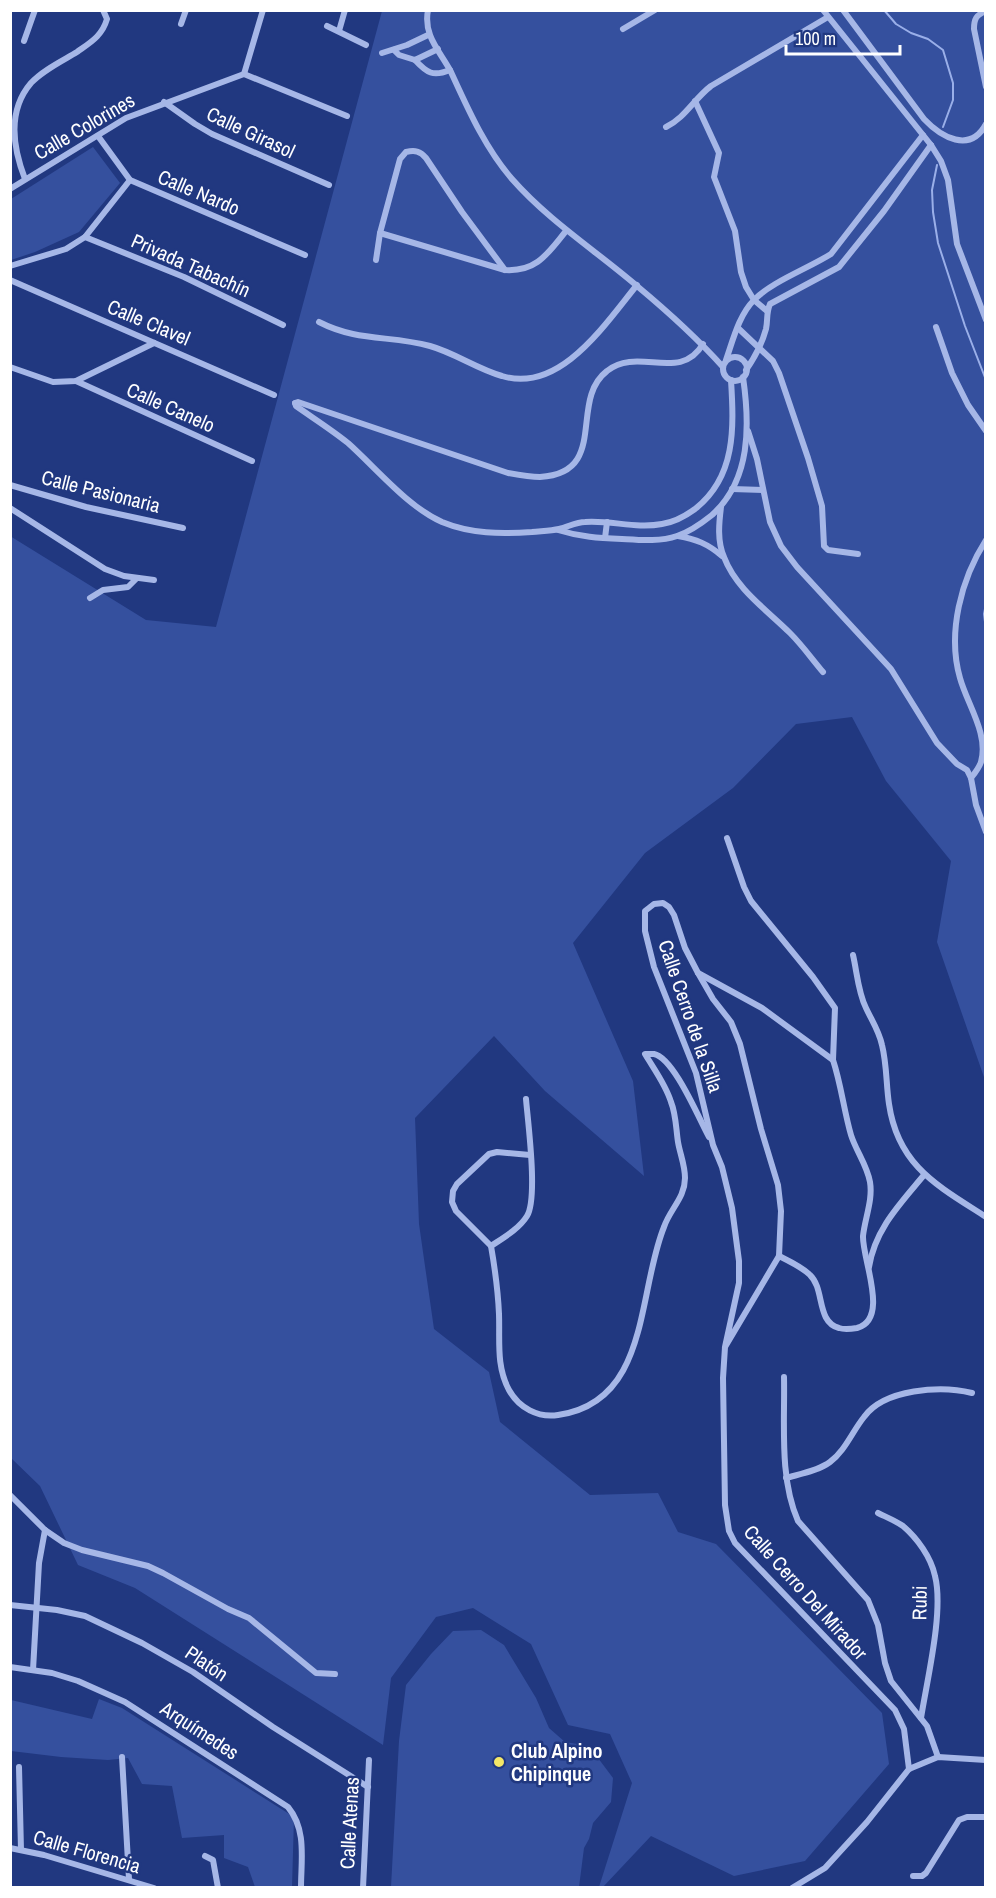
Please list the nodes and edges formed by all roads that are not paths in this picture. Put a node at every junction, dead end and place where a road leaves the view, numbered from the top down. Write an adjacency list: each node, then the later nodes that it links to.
1 (35, 10): 17 (street)
2 (103, 10): 34 (street)
3 (186, 10): 12 (street)
4 (263, 10): 24 (street)
5 (345, 10): 15 (street)
6 (428, 10): 16 (street)
7 (655, 10): 14 (street)
8 (823, 10): 11 (street)
9 (843, 10): 29 (street)
10 (986, 11): 25 (street)
11 (828, 17): 26 (street); 31 (street)
12 (181, 24)
13 (327, 26): 15 (street)
14 (623, 30)
15 (339, 31): 18 (street)
16 (428, 35): 19 (street); 20 (street)
17 (24, 41)
18 (366, 45)
19 (438, 49): 22 (street); 23 (street)
20 (394, 50): 21 (street); 22 (street)
21 (382, 53)
22 (415, 60): 23 (street)
23 (450, 70): 40 (street)
24 (244, 74): 27 (street, Calle Colorines); 28 (street)
25 (986, 87)
26 (695, 101): 30 (street); 51 (street)
27 (164, 102): 32 (street, Calle Colorines); 36 (street, Calle Girasol)
28 (347, 117)
29 (986, 124)
30 (666, 127)
31 (923, 135): 33 (street); 38 (street)
32 (98, 136): 34 (street, Calle Colorines); 35 (street, Calle Nardo)
33 (931, 145): 39 (street); 53 (street)
34 (26, 179): 37 (street, Calle Colorines)
35 (130, 180): 42 (street); 43 (street, Calle Nardo)
36 (328, 185)
37 (10, 189)
38 (871, 203): 39 (street); 45 (street)
39 (884, 211): 48 (street)
40 (566, 231): 47 (street); 50 (street)
41 (380, 233): 44 (street); 47 (street); 47 (street)
42 (85, 237): 46 (street); 55 (street, Privada Tabachín)
43 (305, 255)
44 (376, 260)
45 (815, 264): 48 (street); 51 (street)
46 (10, 266)
47 (505, 270)
48 (822, 277): 52 (street)
49 (10, 280): 58 (street, Calle Clavel)
50 (637, 285): 54 (street); 59 (street)
51 (754, 300): 52 (street); 57 (street)
52 (767, 311): 60 (street)
53 (986, 320)
54 (319, 322)
55 (283, 325)
56 (936, 327): 70 (street)
57 (738, 328): 60 (street); 61 (street)
58 (154, 343): 67 (street); 68 (street, Calle Clavel)
59 (703, 344): 63 (street); 80 (street)
60 (760, 347): 64 (street); 85 (street)
61 (726, 360): 63 (street); 64 (street)
62 (10, 367): 67 (street)
63 (723, 367): 66 (street)
64 (746, 370): 65 (street)
65 (743, 377): 66 (street); 69 (street)
66 (731, 380): 78 (street)
67 (76, 381): 71 (street, Calle Canelo)
68 (274, 395)
69 (748, 431): 73 (street); 74 (street)
70 (986, 431)
71 (252, 461)
72 (10, 485): 79 (street, Calle Pasionaria)
73 (732, 489): 74 (street); 75 (street)
74 (763, 490): 91 (street)
75 (721, 506): 81 (street); 86 (street)
76 (10, 508): 87 (street)
77 (607, 522): 78 (street); 80 (street); 82 (street)
78 (640, 526): 83 (street)
79 (183, 528)
80 (558, 530): 82 (street)
81 (677, 536): 83 (street); 86 (street)
82 (605, 538): 83 (street)
83 (639, 540)
84 (986, 540): 91 (street)
85 (858, 554)
86 (724, 557): 90 (street)
87 (136, 579): 88 (street); 89 (street)
88 (154, 580)
89 (90, 598)
90 (823, 672)
91 (971, 778): 92 (street)
92 (986, 832)
93 (728, 837): 96 (street)
94 (853, 955): 100 (street)
95 (698, 973): 96 (street); 98 (street, Calle Cerro de la Silla); 103 (street, Calle Cerro de la Silla)
96 (833, 1060): 104 (street)
97 (526, 1099): 99 (street)
98 (713, 1145): 102 (street); 105 (street, Calle Cerro de la Silla)
99 (530, 1155): 102 (street); 102 (street)
100 (924, 1175): 101 (street); 104 (street)
101 (986, 1217)
102 (491, 1246)
103 (779, 1256): 104 (street); 105 (street, Calle Cerro Del Mirador)
104 (868, 1270)
105 (725, 1347): 123 (street, Calle Cerro Del Mirador)
106 (784, 1377): 108 (street)
107 (972, 1394): 108 (street)
108 (786, 1478): 117 (street)
109 (10, 1495): 111 (street)
110 (878, 1513): 117 (street, Rubi)
111 (45, 1530): 113 (street); 116 (street)
112 (10, 1605): 113 (street, Platón)
113 (36, 1608): 115 (street); 124 (street, Platón)
114 (10, 1667): 115 (street, Arquímedes)
115 (33, 1670): 133 (street, Arquímedes)
116 (335, 1674)
117 (921, 1718): 119 (street)
118 (122, 1757): 130 (street)
119 (939, 1757): 121 (street); 123 (street)
120 (369, 1760): 124 (street, Calle Atenas)
121 (986, 1760)
122 (19, 1767): 127 (street)
123 (909, 1769): 135 (street)
124 (368, 1787): 134 (street, Calle Atenas)
125 (986, 1817): 129 (street)
126 (10, 1848): 127 (street, Calle Florencia)
127 (21, 1850): 130 (street, Calle Florencia)
128 (205, 1856): 132 (street)
129 (913, 1876)
130 (129, 1879): 131 (street, Calle Florencia)
131 (154, 1887)
132 (218, 1887)
133 (301, 1887)
134 (363, 1887)
135 (792, 1887)

